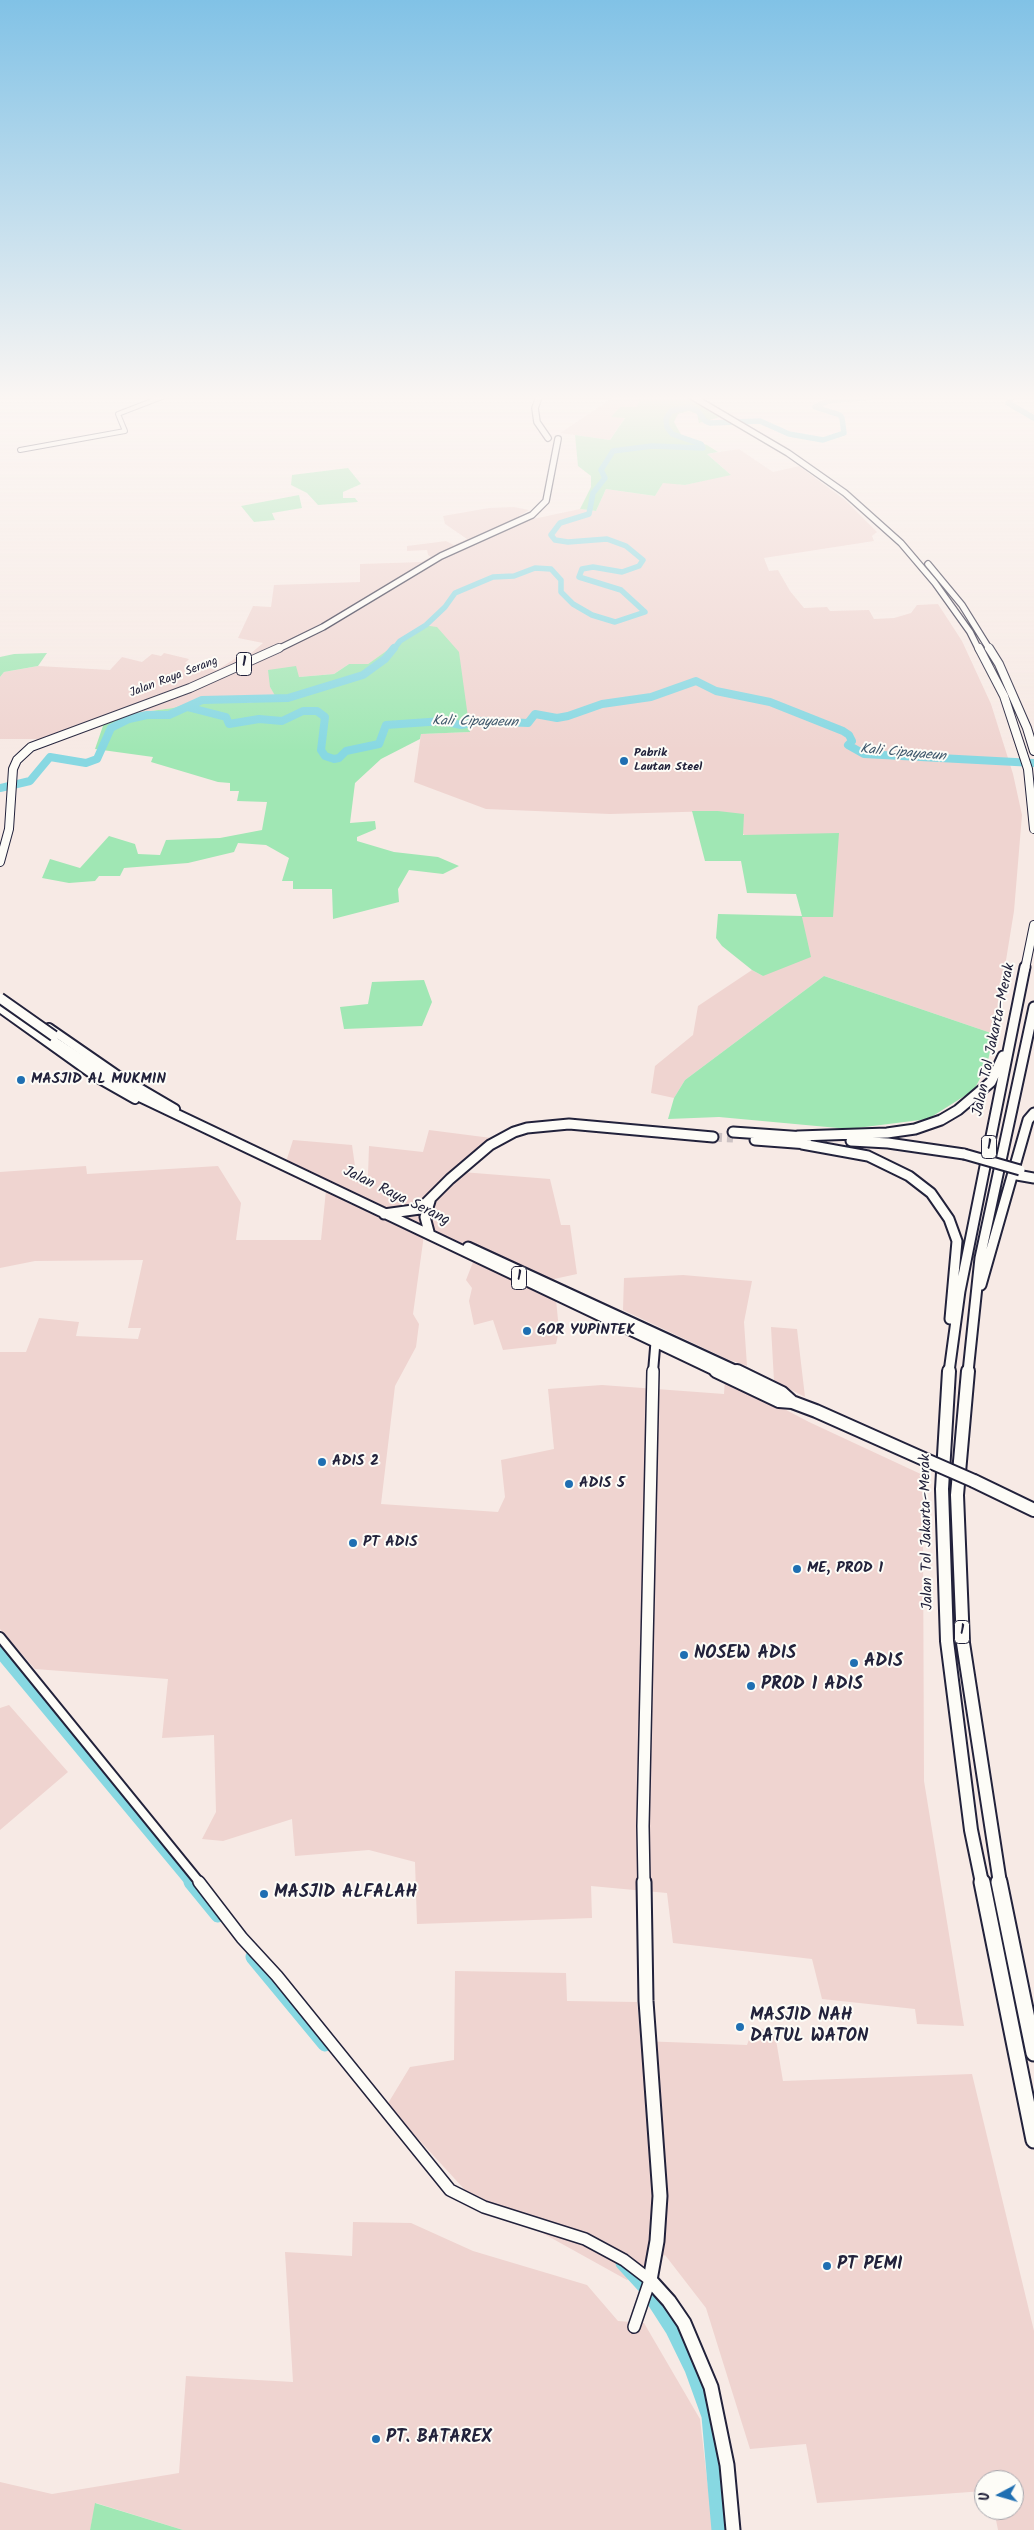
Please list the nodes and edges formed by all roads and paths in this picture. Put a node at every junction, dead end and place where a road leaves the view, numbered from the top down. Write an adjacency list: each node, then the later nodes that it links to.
1 (530, 515): 5 (highway, Jalan Raya Serang / 1)
2 (869, 515): 6 (highway)
3 (876, 515): 4 (highway)
4 (1034, 751)
5 (8, 827): 7 (highway, Jalan Raya Serang / 1); 8 (highway, Jalan Raya Serang / 1)
6 (1034, 829)
7 (0, 854)
8 (0, 862)
9 (1034, 924): 10 (highway, Jalan Tol Jakarta–Merak / 1)
10 (1033, 936): 23 (highway); 34 (highway, Jalan Tol Jakarta–Merak / 1)
11 (0, 993): 16 (main road)
12 (0, 998): 18 (highway, Jalan Raya Serang / 1, bridge)
13 (0, 1003): 18 (highway, Jalan Raya Serang / 1)
14 (1034, 1007): 32 (highway, Jalan Tol Jakarta–Merak / 1)
15 (0, 1008): 17 (main road)
16 (46, 1026): 17 (main road); 19 (main road)
17 (37, 1034): 19 (main road)
18 (133, 1092): 19 (highway, Jalan Raya Serang / 1)
19 (173, 1111): 28 (highway, Jalan Raya Serang / 1)
20 (1034, 1113): 32 (highway)
21 (713, 1134): 27 (highway)
22 (733, 1135): 23 (highway)
23 (800, 1140): 24 (highway); 34 (highway)
24 (1018, 1172): 25 (highway); 26 (highway)
25 (1034, 1173)
26 (1034, 1178)
27 (425, 1203): 28 (highway); 29 (highway); 30 (highway)
28 (387, 1213): 29 (highway, Jalan Raya Serang / 1)
29 (417, 1227): 30 (highway, Jalan Raya Serang / 1); 31 (highway, Jalan Raya Serang / 1)
30 (429, 1232): 31 (highway, Jalan Raya Serang / 1)
31 (494, 1262): 33 (highway, Jalan Raya Serang / 1)
32 (973, 1311): 37 (highway, Jalan Tol Jakarta–Merak / 1)
33 (656, 1337): 35 (highway, Jalan Raya Serang / 1, bridge); 39 (main road)
34 (950, 1358): 38 (highway, Jalan Tol Jakarta–Merak / 1)
35 (1034, 1510)
36 (0, 1637): 39 (street)
37 (1034, 2052)
38 (1034, 2140)
39 (649, 2284): 40 (street); 41 (main road)
40 (634, 2327)
41 (733, 2530)

